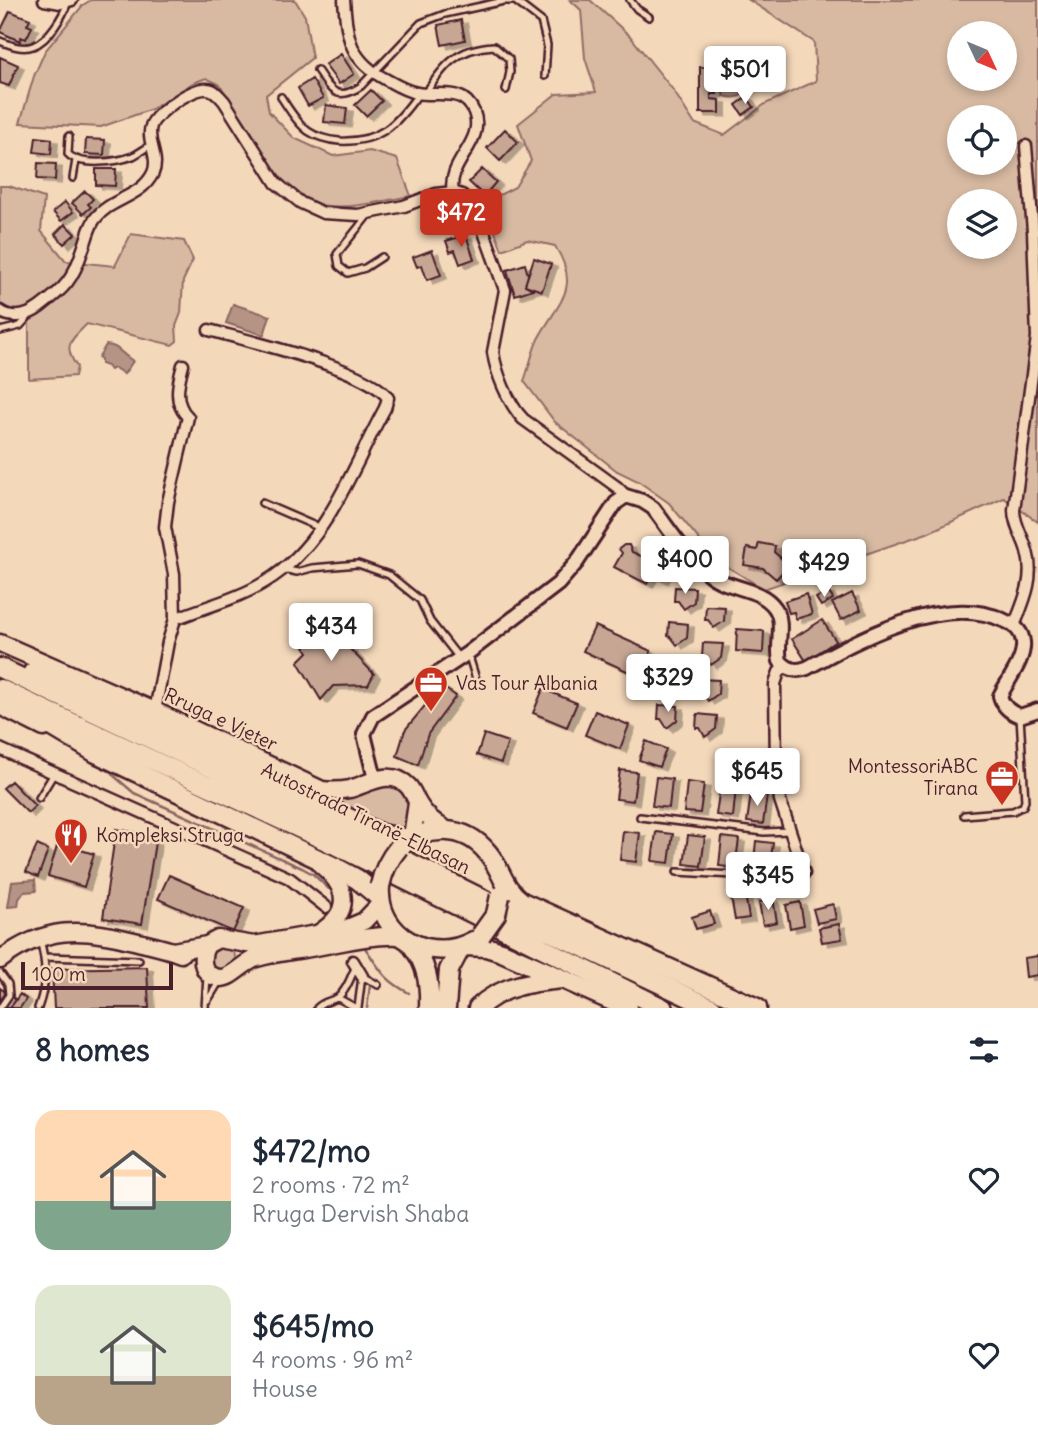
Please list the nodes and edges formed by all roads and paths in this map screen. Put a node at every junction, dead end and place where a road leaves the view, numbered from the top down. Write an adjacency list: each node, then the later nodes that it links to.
1 (44, 0): 4 (street)
2 (344, 0): 8 (street)
3 (630, 0): 5 (lane)
4 (70, 1): 6 (lane)
5 (649, 17)
6 (0, 41)
7 (317, 70): 8 (lane)
8 (373, 72): 9 (lane); 11 (street)
9 (545, 76)
10 (506, 90): 11 (lane)
11 (422, 94): 12 (lane); 18 (street)
12 (281, 97)
13 (69, 136): 16 (lane)
14 (152, 144): 16 (lane); 19 (street); 22 (street)
15 (1026, 146): 31 (street)
16 (76, 160): 17 (lane)
17 (73, 178)
18 (453, 192): 19 (street); 26 (street)
19 (369, 214): 20 (lane)
20 (382, 257)
21 (0, 311): 22 (street)
22 (31, 314): 24 (lane)
23 (209, 330): 28 (street)
24 (0, 331)
25 (183, 365): 30 (street)
26 (626, 496): 33 (street); 35 (street)
27 (262, 503): 28 (lane)
28 (320, 528): 29 (street)
29 (283, 569): 30 (street); 33 (lane)
30 (175, 619): 42 (street)
31 (1014, 625): 35 (street); 43 (street)
32 (0, 643): 42 (main road, Rruga e Vjeter)
33 (464, 656): 37 (lane); 47 (street)
34 (0, 658): 54 (highway)
35 (785, 666): 53 (street)
36 (0, 668): 88 (highway, Autostrada Tiranë-Elbasan)
37 (476, 679)
38 (0, 689): 87 (highway, Autostrada Tiranë-Elbasan)
39 (0, 696): 45 (highway)
40 (0, 705): 45 (highway)
41 (1038, 710): 43 (street)
42 (155, 712): 47 (main road, Rruga e Vjeter)
43 (1020, 716): 50 (lane)
44 (0, 749): 46 (street)
45 (96, 753): 55 (highway)
46 (55, 772): 48 (lane); 60 (street)
47 (375, 779): 49 (main road)
48 (39, 797)
49 (417, 803): 52 (main road); 54 (main road)
50 (964, 815)
51 (640, 817): 53 (lane)
52 (448, 831): 54 (highway); 58 (highway)
53 (789, 831): 57 (street)
54 (407, 841): 59 (highway, bridge)
55 (311, 857): 59 (highway); 61 (main road)
56 (677, 872): 57 (lane)
57 (804, 873)
58 (499, 876): 66 (highway, bridge); 89 (highway)
59 (380, 896): 61 (main road); 63 (highway)
60 (326, 907)
61 (317, 934): 64 (main road)
62 (40, 937): 67 (main road); 68 (lane); 69 (main road)
63 (406, 940): 66 (highway); 73 (main road); 83 (highway)
64 (233, 943): 65 (main road); 73 (main road)
65 (207, 945): 67 (main road); 71 (main road)
66 (462, 947): 75 (highway); 84 (highway)
67 (173, 951): 71 (main road)
68 (45, 957): 70 (lane); 80 (lane)
69 (0, 960)
70 (139, 960)
71 (205, 968): 73 (main road); 78 (lane)
72 (357, 968): 76 (lane); 77 (lane); 82 (lane)
73 (232, 972): 78 (lane)
74 (0, 973): 79 (lane)
75 (566, 979): 85 (highway); 86 (highway)
76 (378, 985)
77 (338, 998): 81 (lane); 82 (lane)
78 (205, 1007)
79 (0, 1008)
80 (38, 1008)
81 (317, 1008)
82 (357, 1008)
83 (429, 1008)
84 (446, 1008)
85 (478, 1008)
86 (628, 1008)
87 (663, 1008)
88 (712, 1008)
89 (757, 1008)

